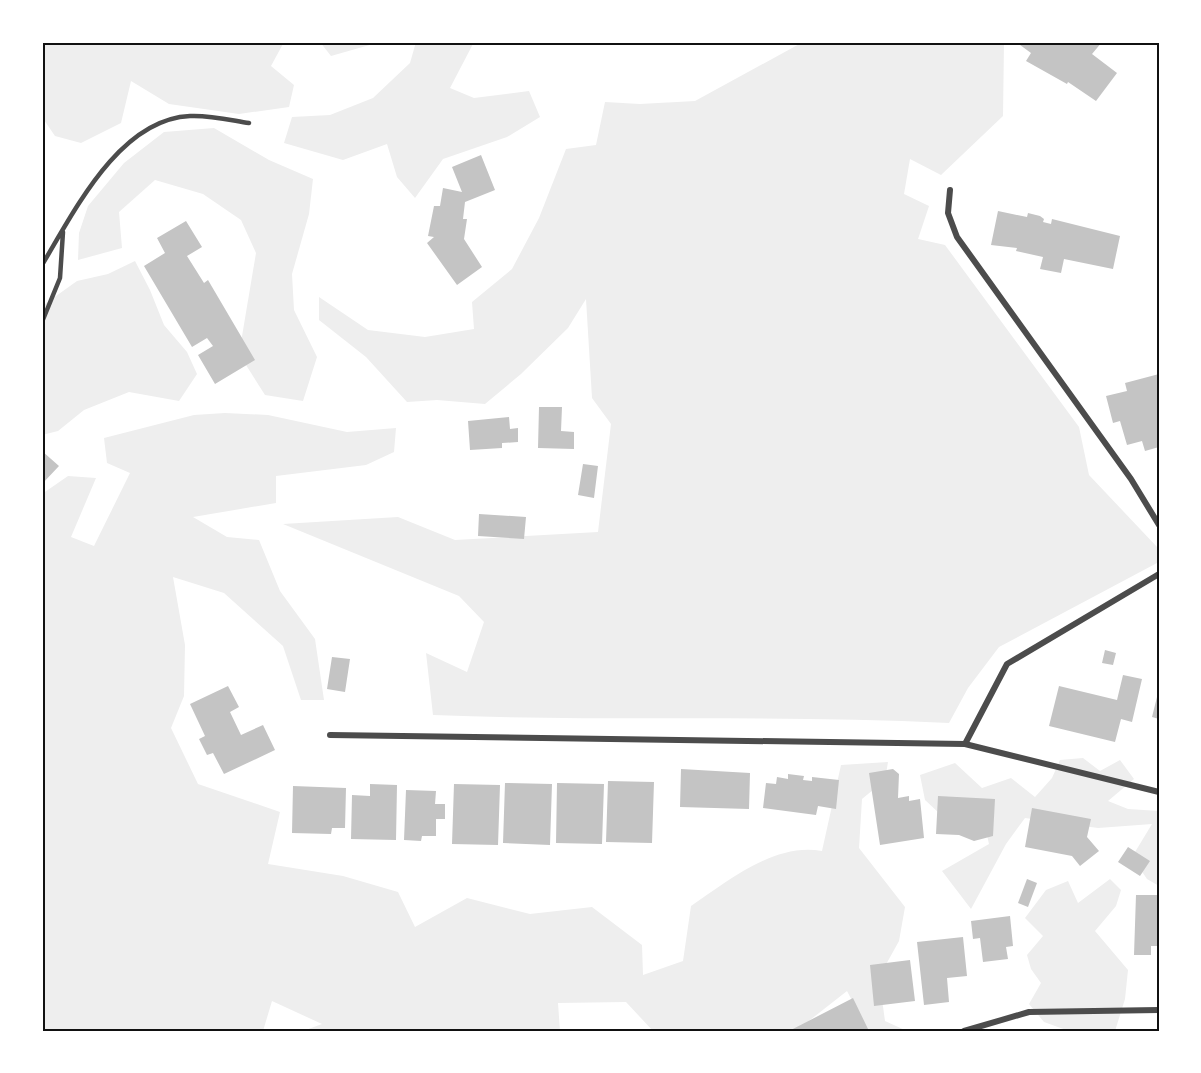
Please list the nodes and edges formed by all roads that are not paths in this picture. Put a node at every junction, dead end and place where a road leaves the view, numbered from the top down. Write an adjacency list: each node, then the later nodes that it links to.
1 (249, 123): 3 (lane)
2 (950, 190): 6 (street)
3 (63, 230): 4 (lane); 5 (lane)
4 (42, 265)
5 (42, 322)
6 (1159, 525)
7 (1159, 574): 9 (street)
8 (330, 735): 9 (street)
9 (965, 744): 10 (street)
10 (1159, 792)
11 (1159, 1010): 12 (street)
12 (964, 1031)

